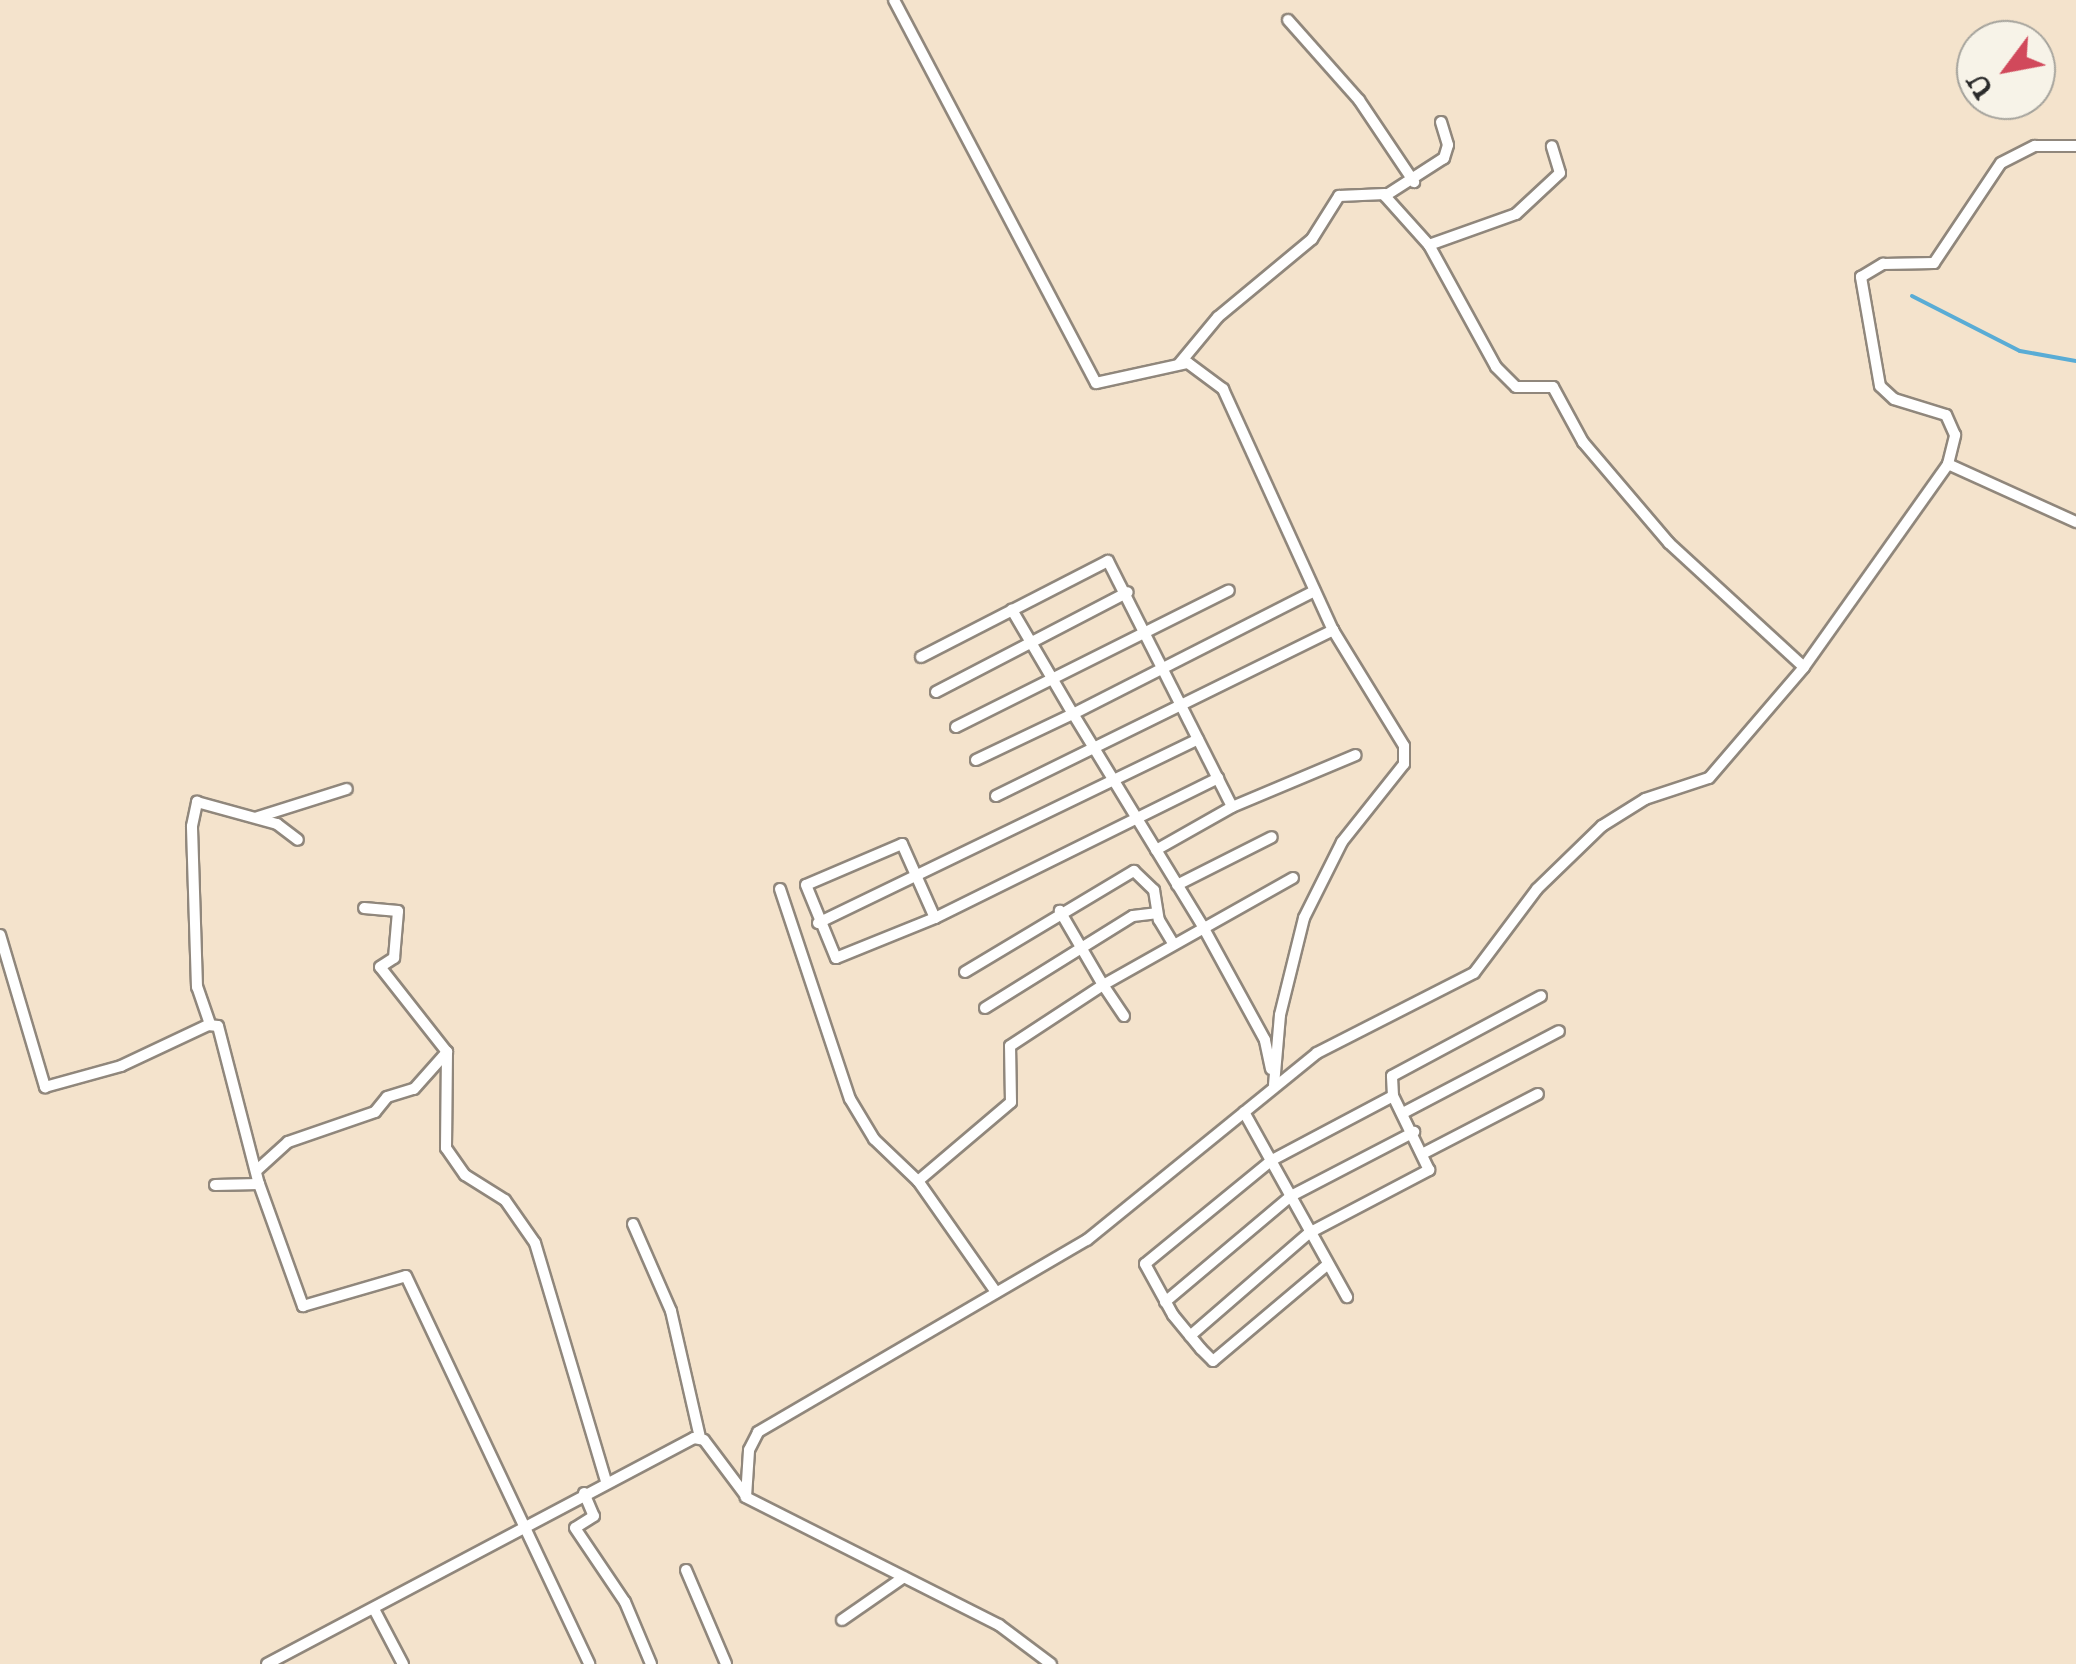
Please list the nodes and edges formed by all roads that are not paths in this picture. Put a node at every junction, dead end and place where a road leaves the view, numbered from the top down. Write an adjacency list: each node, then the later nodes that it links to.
1 (894, 0): 9 (street)
2 (1288, 20): 6 (street)
3 (1441, 122): 6 (street)
4 (1552, 146): 8 (street)
5 (2076, 146): 10 (street)
6 (1414, 182): 7 (street)
7 (1384, 194): 8 (street); 9 (street)
8 (1429, 245): 20 (street)
9 (1178, 365): 13 (street)
10 (1948, 464): 11 (street); 20 (street)
11 (2076, 522)
12 (1229, 590): 16 (street)
13 (1314, 591): 17 (street); 21 (street)
14 (1128, 592): 15 (street); 16 (street); 18 (street)
15 (1012, 610): 18 (street); 19 (street)
16 (1146, 628): 21 (street); 22 (street)
17 (1332, 630): 24 (street); 62 (street)
18 (1029, 642): 22 (street); 23 (street)
19 (920, 657)
20 (1804, 666): 62 (street)
21 (1164, 669): 24 (street); 25 (street)
22 (1050, 678): 25 (street); 26 (street)
23 (936, 692)
24 (1180, 704): 27 (street); 28 (street)
25 (1073, 714): 28 (street); 30 (street)
26 (956, 727)
27 (1198, 739): 31 (street); 32 (street)
28 (1094, 747): 32 (street); 34 (street)
29 (1356, 755): 35 (street)
30 (976, 760)
31 (1218, 778): 35 (street); 37 (street)
32 (1114, 784): 37 (street); 42 (street)
33 (347, 789): 36 (street)
34 (996, 796)
35 (1232, 807): 40 (street)
36 (257, 817): 39 (street); 59 (street)
37 (1134, 820): 40 (street); 48 (street)
38 (1272, 837): 43 (street)
39 (298, 840)
40 (1156, 850): 43 (street)
41 (1293, 878): 50 (street)
42 (918, 879): 48 (street); 49 (street); 49 (street)
43 (1177, 885): 50 (street)
44 (780, 888): 71 (street)
45 (364, 908): 61 (street)
46 (1060, 912): 47 (street); 53 (street); 54 (street)
47 (1156, 913): 52 (street); 53 (street)
48 (935, 918): 49 (street)
49 (818, 923)
50 (1202, 925): 52 (street); 62 (street)
51 (0, 935): 59 (street)
52 (1172, 942): 55 (street)
53 (1080, 946): 55 (street); 57 (street)
54 (965, 972)
55 (1104, 985): 58 (street); 71 (street)
56 (1540, 996): 64 (street)
57 (986, 1008)
58 (1124, 1016)
59 (210, 1024): 70 (street)
60 (1559, 1031): 66 (street)
61 (447, 1052): 70 (street); 83 (street)
62 (1274, 1085): 65 (street)
63 (1538, 1094): 68 (street)
64 (1394, 1096): 66 (street); 69 (street)
65 (1244, 1112): 69 (street); 78 (street)
66 (1403, 1113): 67 (street)
67 (1414, 1132): 68 (street); 74 (street)
68 (1426, 1152): 76 (street)
69 (1272, 1160): 74 (street); 80 (street)
70 (256, 1170): 72 (street)
71 (918, 1181): 78 (street)
72 (259, 1184): 73 (street); 86 (street)
73 (216, 1185)
74 (1291, 1196): 76 (street); 80 (street)
75 (633, 1224): 82 (street)
76 (1309, 1233): 77 (street); 81 (street)
77 (1327, 1266): 79 (street); 81 (street)
78 (996, 1292): 85 (street)
79 (1347, 1297)
80 (1165, 1302): 81 (street)
81 (1190, 1336)
82 (700, 1438): 83 (street); 85 (street)
83 (606, 1480): 84 (street)
84 (584, 1493): 86 (street); 96 (street)
85 (746, 1497): 88 (street)
86 (521, 1528): 89 (street); 95 (street)
87 (686, 1570): 97 (street)
88 (904, 1577): 90 (street); 98 (street)
89 (376, 1611): 91 (street); 94 (street)
90 (842, 1620)
91 (289, 1652): 92 (street); 93 (street)
92 (267, 1664)
93 (296, 1664)
94 (403, 1664)
95 (589, 1664)
96 (650, 1664)
97 (726, 1664)
98 (1051, 1664)

